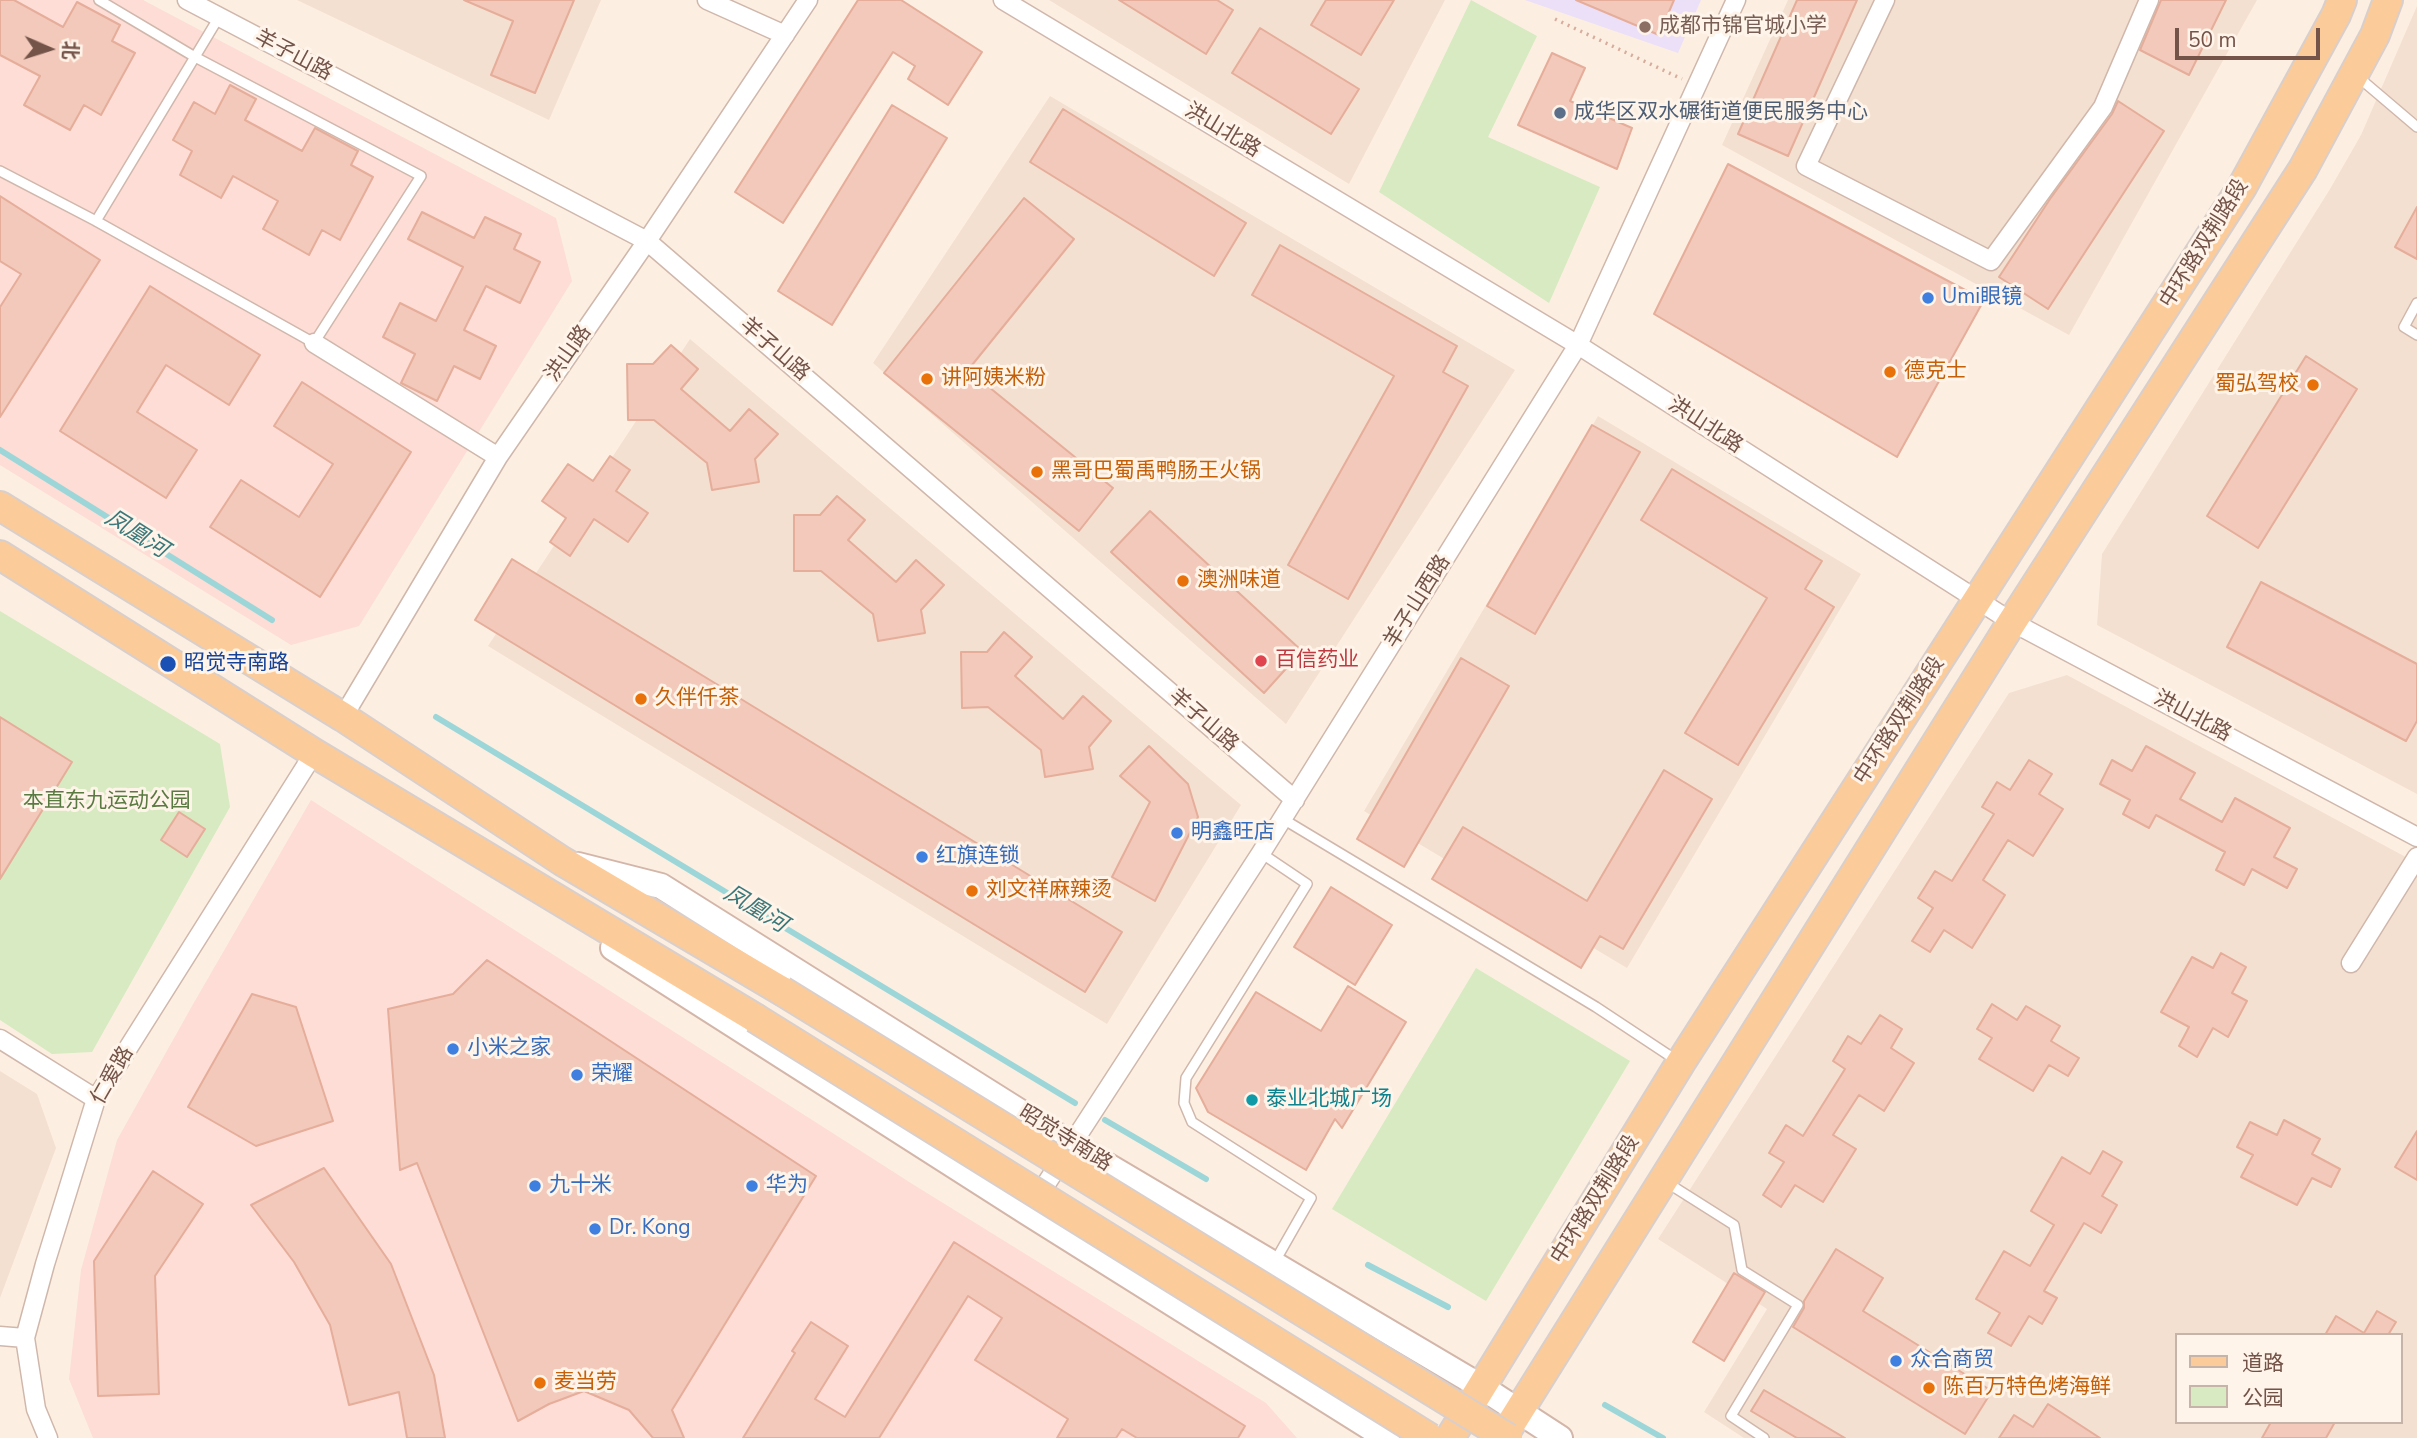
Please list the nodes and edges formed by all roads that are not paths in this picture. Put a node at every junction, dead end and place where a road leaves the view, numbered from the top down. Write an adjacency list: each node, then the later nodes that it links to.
1 (99, 0): 13 (lane)
2 (187, 0): 11 (street, 羊子山路)
3 (707, 0): 12 (street)
4 (808, 0): 12 (street, 洪山路)
5 (1003, 0): 22 (street, 洪山北路)
6 (1736, 0): 22 (street, 羊子山西路)
7 (1885, 0): 8 (street)
8 (2149, 0)
9 (2342, 0): 26 (main road, 中环路双荆路段)
10 (2388, 0): 14 (main road, 中环路双荆路段)
11 (219, 17): 13 (lane); 18 (street, 羊子山路)
12 (785, 34): 18 (street, 洪山路)
13 (195, 57): 17 (lane); 21 (lane)
14 (2354, 73): 15 (lane); 27 (main road, 中环路双荆路段)
15 (2417, 127)
16 (0, 171): 17 (lane)
17 (96, 221): 21 (lane)
18 (647, 241): 23 (street, 洪山路); 30 (street, 羊子山路)
19 (2417, 303): 20 (lane)
20 (2417, 335)
21 (314, 343): 23 (street)
22 (1578, 345): 26 (street, 洪山北路); 30 (street, 羊子山西路)
23 (498, 457): 28 (street, 洪山路)
24 (0, 506): 28 (main road, 昭觉寺南路)
25 (0, 555): 29 (main road)
26 (1978, 601): 27 (street, 洪山北路); 39 (main road, 中环路双荆路段)
27 (2012, 622): 32 (street, 洪山北路); 42 (main road, 中环路双荆路段)
28 (343, 717): 35 (main road, 昭觉寺南路)
29 (314, 753): 36 (main road); 40 (street, 仁爱路)
30 (1294, 800): 31 (street, 羊子山西路)
31 (1283, 819): 33 (street, 羊子山西路); 39 (lane)
32 (2417, 837)
33 (1261, 853): 41 (street, 羊子山西路); 44 (lane)
34 (2417, 857): 37 (street)
35 (562, 861): 41 (street, 昭觉寺南路); 54 (main road, 昭觉寺南路, bridge)
36 (542, 890): 43 (street); 51 (main road, bridge)
37 (2351, 963)
38 (0, 1040): 40 (street)
39 (1681, 1062): 47 (main road, 中环路双荆路段)
40 (96, 1099): 46 (street, 仁爱路)
41 (1071, 1144): 43 (street, 羊子山西路); 44 (street, 昭觉寺南路)
42 (1662, 1180): 48 (main road, 中环路双荆路段); 56 (lane)
43 (1028, 1213): 50 (street)
44 (1273, 1264): 47 (street, 昭觉寺南路)
45 (0, 1336): 46 (street)
46 (24, 1338): 49 (street, 仁爱路)
47 (1480, 1386): 48 (street, 昭觉寺南路); 52 (main road, 中环路双荆路段)
48 (1517, 1411): 53 (main road, 中环路双荆路段); 55 (street, 昭觉寺南路)
49 (48, 1438)
50 (1387, 1438)
51 (1430, 1438)
52 (1450, 1438)
53 (1502, 1438)
54 (1508, 1438)
55 (1560, 1438)
56 (1764, 1438)

